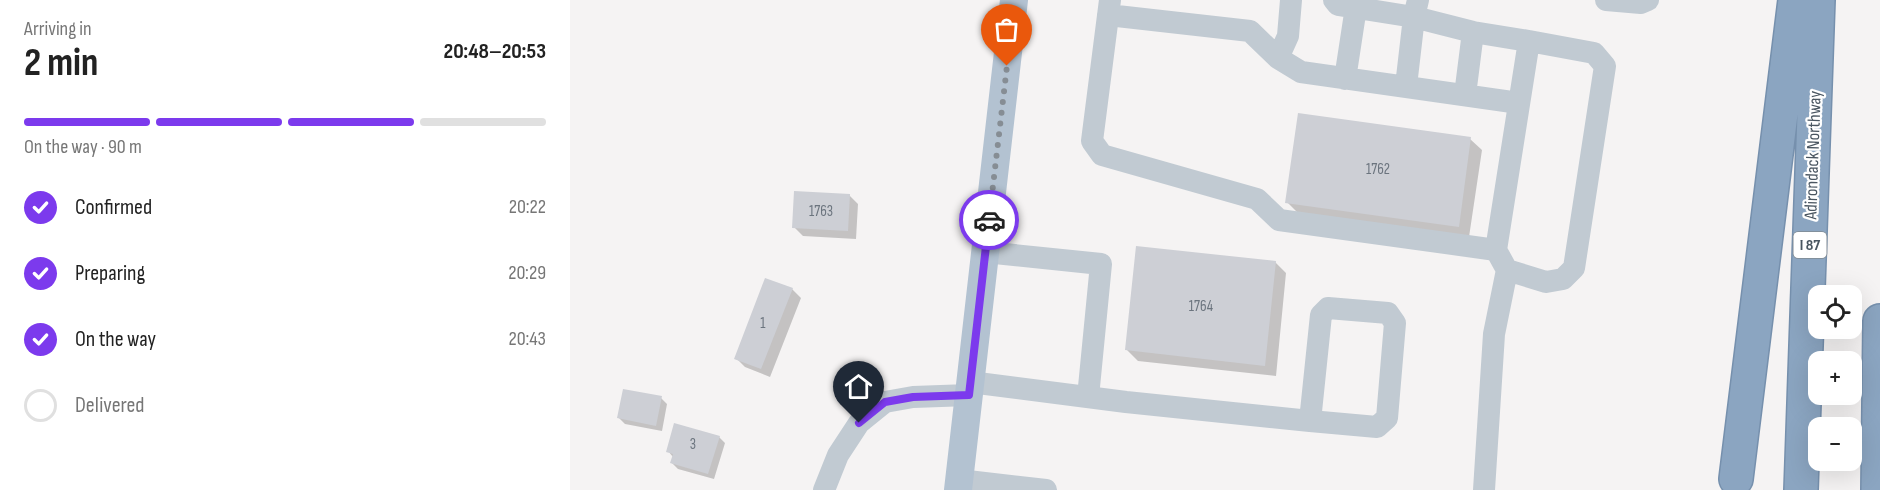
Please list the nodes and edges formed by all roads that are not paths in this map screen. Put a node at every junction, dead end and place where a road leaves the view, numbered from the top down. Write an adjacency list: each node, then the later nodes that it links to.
1 (1014, 0): 19 (main road)
2 (1291, 0): 13 (street)
3 (1334, 0): 8 (street)
4 (1606, 0): 5 (street)
5 (1648, 0)
6 (1795, 0): 26 (highway)
7 (1818, 0): 30 (highway, Adirondack Northway / I 87)
8 (1356, 6): 10 (street); 14 (street)
9 (1109, 8): 13 (street); 18 (street)
10 (1416, 9): 11 (street); 15 (street)
11 (1473, 32): 12 (street); 16 (street)
12 (1529, 41): 17 (street); 20 (street)
13 (1278, 58): 14 (street)
14 (1344, 79): 15 (street)
15 (1406, 86): 16 (street)
16 (1465, 95): 17 (street)
17 (1519, 103): 18 (street)
18 (1496, 250): 20 (street)
19 (985, 252): 22 (main road); 23 (street)
20 (1507, 270): 29 (street)
21 (1880, 321): 31 (highway)
22 (970, 388): 23 (street); 25 (main road); 27 (street)
23 (1088, 397): 24 (street)
24 (1310, 421): 24 (street)
25 (958, 485): 28 (street)
26 (1735, 486)
27 (824, 490)
28 (1046, 490)
29 (1484, 490)
30 (1802, 490)
31 (1878, 490)

